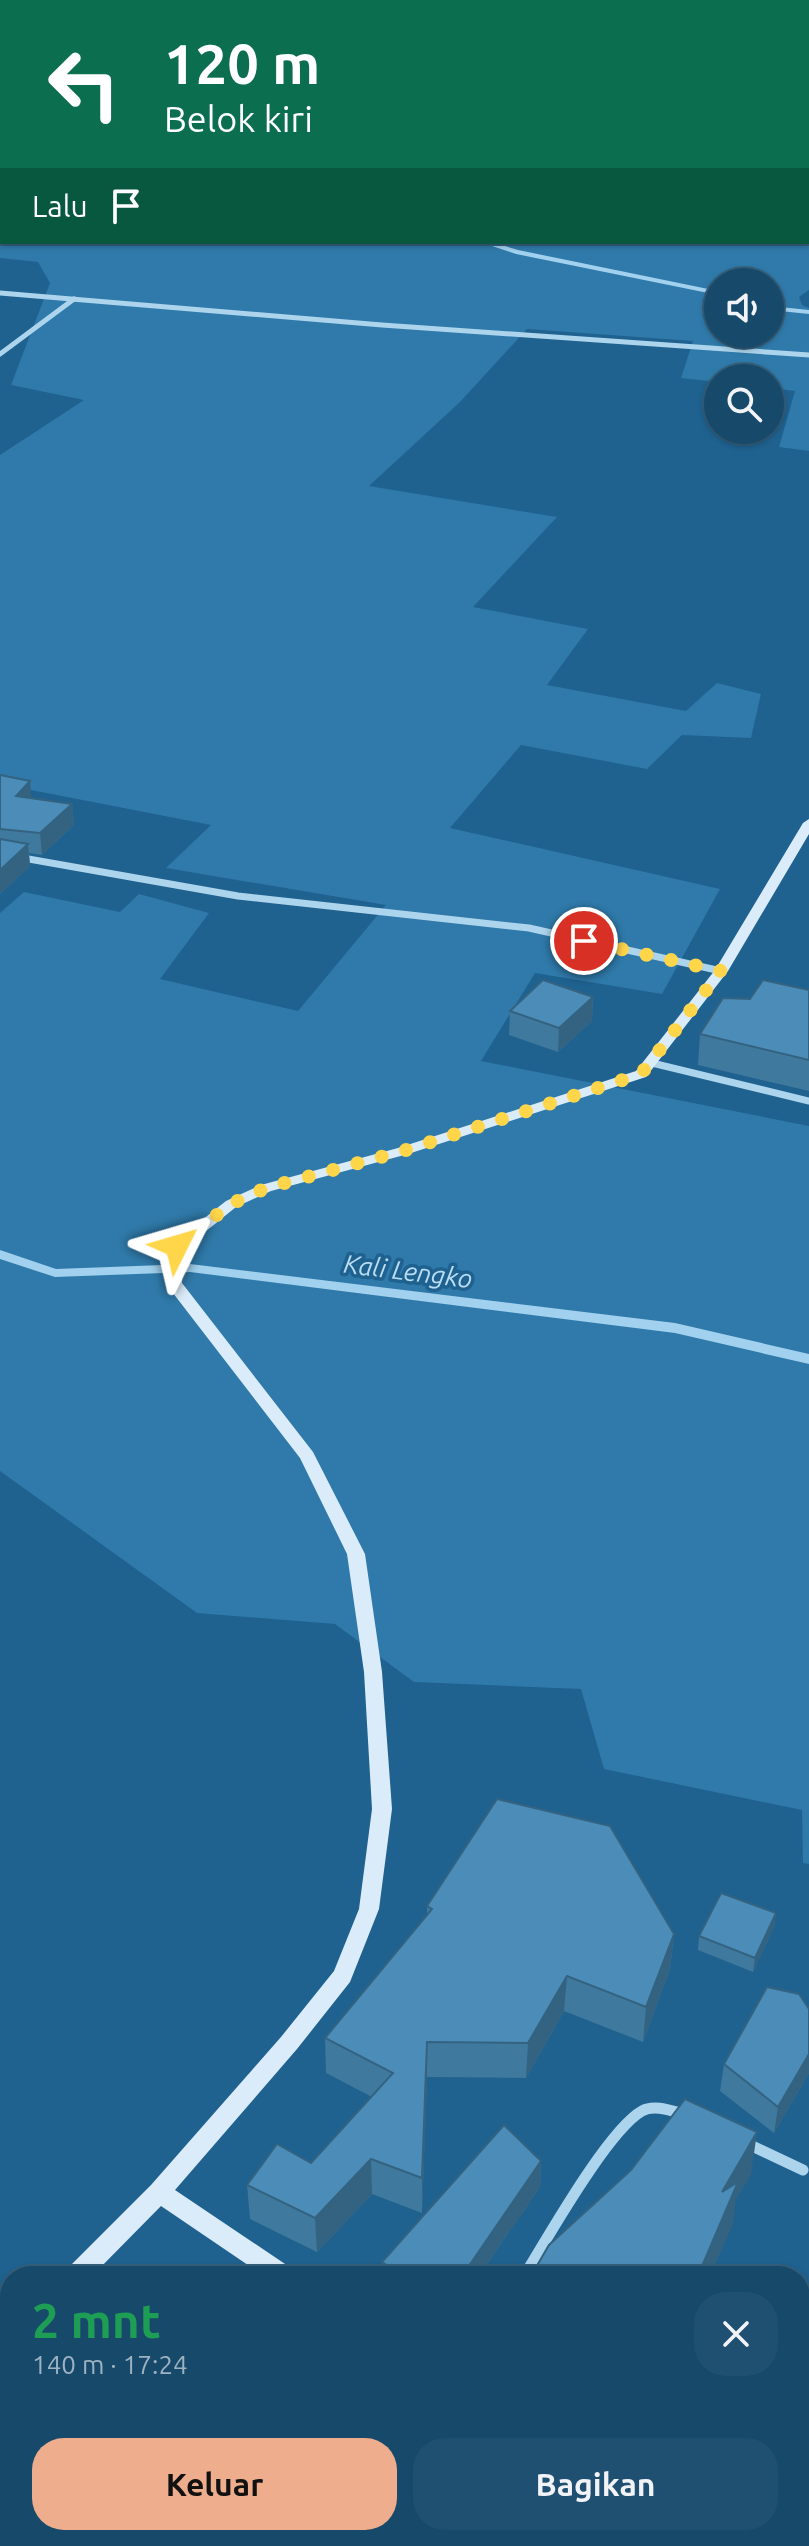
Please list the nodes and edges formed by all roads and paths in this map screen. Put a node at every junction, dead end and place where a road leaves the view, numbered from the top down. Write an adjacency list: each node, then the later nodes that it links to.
1 (0, 293): 2 (street)
2 (75, 299): 3 (street); 4 (street)
3 (0, 354)
4 (809, 355)
5 (809, 823): 7 (street)
6 (0, 854): 7 (street)
7 (721, 971): 8 (street)
8 (652, 1063): 9 (street); 13 (street)
9 (809, 1101)
10 (696, 2120): 16 (street)
11 (736, 2138): 12 (street)
12 (803, 2170)
13 (159, 2192): 14 (street); 15 (street)
14 (86, 2266)
15 (268, 2266)
16 (531, 2266)

